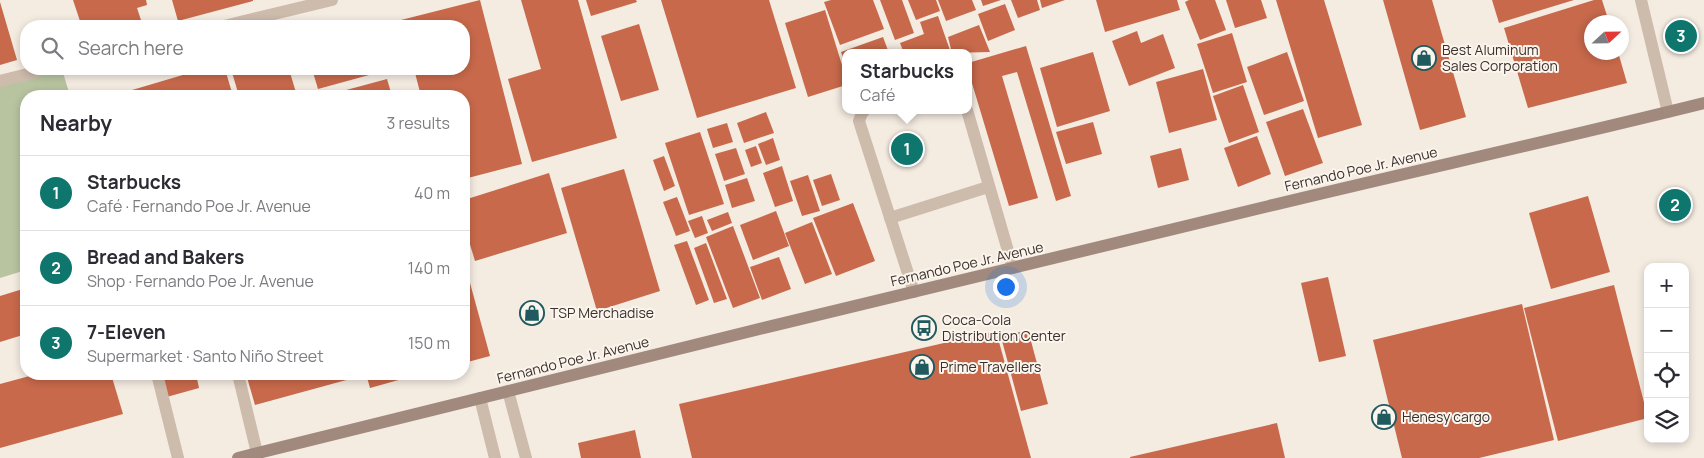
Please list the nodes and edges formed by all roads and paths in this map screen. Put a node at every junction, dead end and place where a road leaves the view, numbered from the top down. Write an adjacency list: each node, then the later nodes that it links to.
1 (332, 0): 3 (street)
2 (1641, 0): 7 (street)
3 (249, 20)
4 (24, 75): 5 (street)
5 (0, 81)
6 (1704, 103): 7 (main road, Fernando Poe Jr. Avenue)
7 (1668, 112): 12 (main road, Fernando Poe Jr. Avenue)
8 (861, 114): 11 (street)
9 (968, 114): 10 (street)
10 (988, 186): 11 (street); 12 (street)
11 (890, 218): 13 (street)
12 (1013, 268): 13 (main road, Fernando Poe Jr. Avenue)
13 (914, 292): 16 (main road, Fernando Poe Jr. Avenue)
14 (158, 380): 19 (street)
15 (239, 380): 18 (street)
16 (508, 391): 17 (main road, Fernando Poe Jr. Avenue); 22 (street)
17 (480, 398): 18 (main road, Fernando Poe Jr. Avenue); 21 (street)
18 (257, 453): 20 (main road, Fernando Poe Jr. Avenue)
19 (178, 458)
20 (238, 458)
21 (495, 458)
22 (526, 458)

